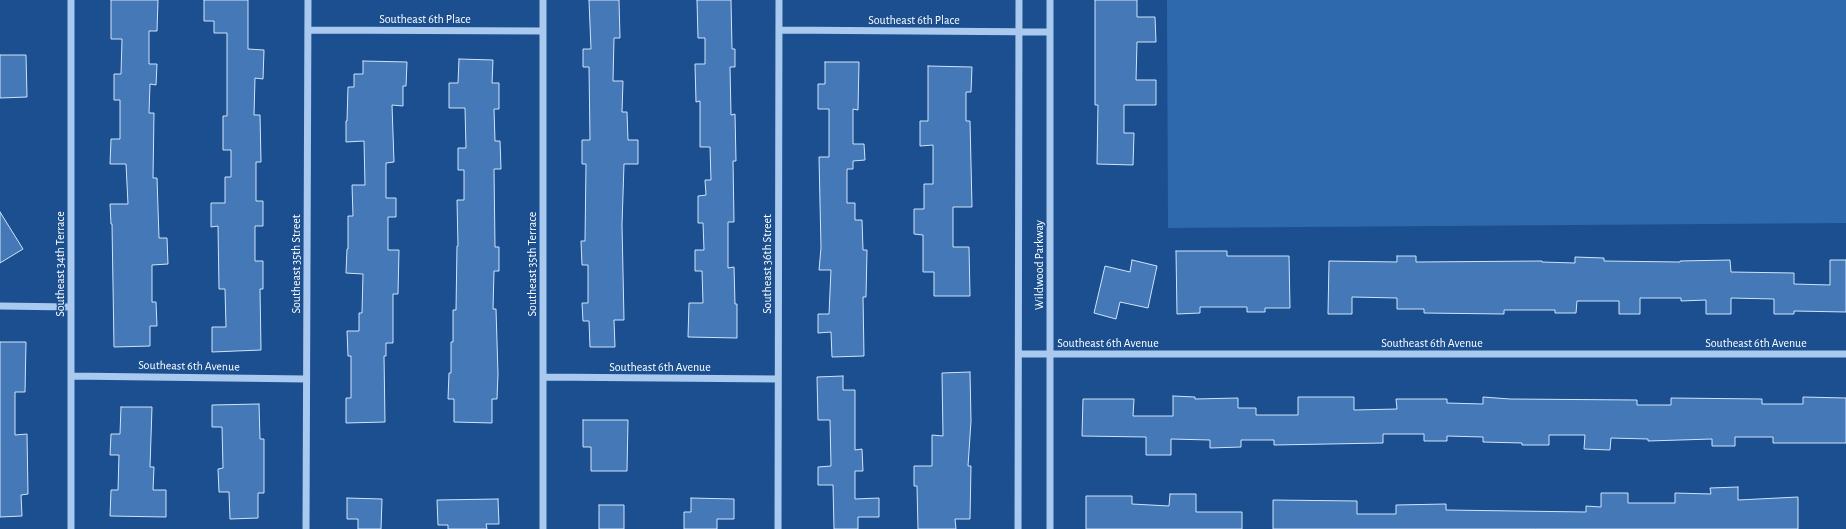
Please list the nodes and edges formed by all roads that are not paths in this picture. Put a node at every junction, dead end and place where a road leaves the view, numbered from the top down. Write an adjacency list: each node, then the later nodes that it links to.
1 (72, 0): 13 (street, Southeast 34th Terrace)
2 (308, 0): 7 (street, Southeast 35th Street)
3 (543, 0): 9 (street, Southeast 35th Terrace)
4 (778, 0): 8 (street, Southeast 36th Street)
5 (1019, 0): 10 (street, Wildwood Parkway)
6 (1050, 0): 11 (street, Wildwood Parkway)
7 (308, 30): 9 (street, Southeast 6th Place); 19 (street, Southeast 35th Street)
8 (778, 30): 10 (street, Southeast 6th Place); 20 (street, Southeast 36th Street)
9 (543, 31): 18 (street, Southeast 35th Terrace)
10 (1019, 32): 11 (street, Southeast 6th Place); 14 (street, Wildwood Parkway)
11 (1050, 32): 15 (street, Wildwood Parkway)
12 (0, 306): 13 (street)
13 (71, 307): 17 (street, Southeast 34th Terrace)
14 (1018, 354): 15 (street, Southeast 6th Avenue); 25 (street, Wildwood Parkway)
15 (1050, 354): 16 (street, Southeast 6th Avenue); 26 (street, Wildwood Parkway)
16 (1846, 354)
17 (71, 376): 19 (street, Southeast 6th Avenue); 21 (street, Southeast 34th Terrace)
18 (543, 377): 20 (street, Southeast 6th Avenue); 23 (street, Southeast 35th Terrace)
19 (306, 379): 22 (street, Southeast 35th Street)
20 (778, 379): 24 (street, Southeast 36th Street)
21 (71, 529)
22 (306, 529)
23 (543, 529)
24 (778, 529)
25 (1018, 529)
26 (1050, 529)

